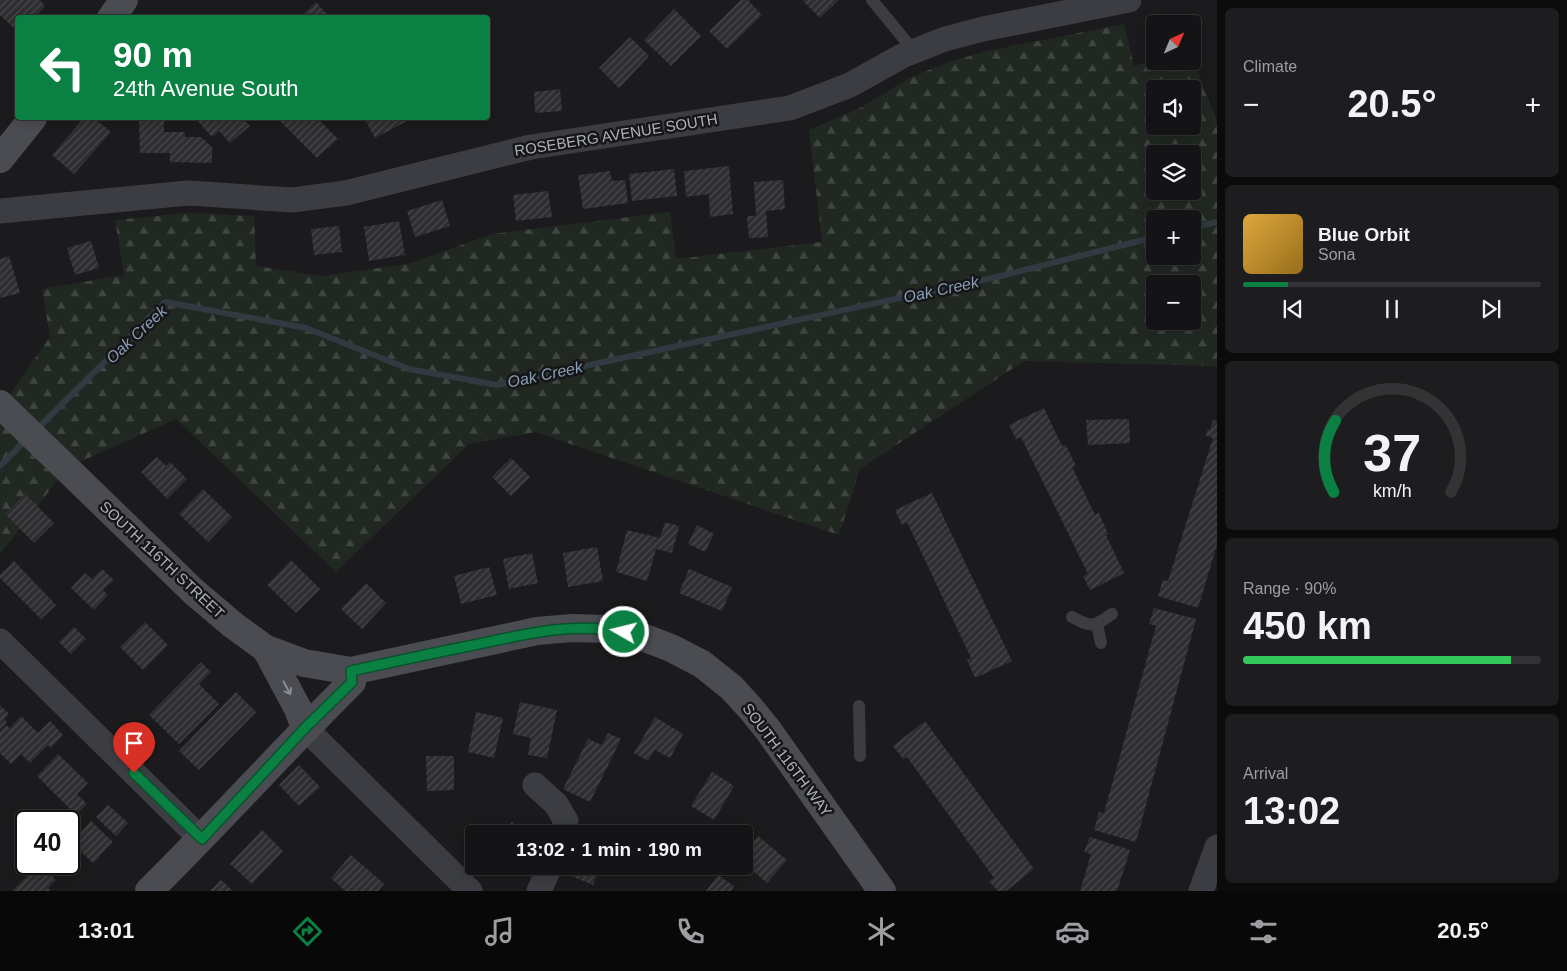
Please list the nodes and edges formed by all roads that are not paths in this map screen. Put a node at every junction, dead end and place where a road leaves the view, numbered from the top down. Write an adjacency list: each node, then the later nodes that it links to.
1 (124, 0): 4 (street)
2 (872, 0): 5 (lane)
3 (1129, 0): 5 (street, ROSEBERG AVENUE SOUTH)
4 (113, 15)
5 (914, 51): 8 (street, ROSEBERG AVENUE SOUTH)
6 (31, 120): 7 (street)
7 (0, 159)
8 (0, 211)
9 (0, 404): 15 (street, SOUTH 116TH STREET)
10 (1112, 614): 12 (lane)
11 (1072, 617): 12 (lane)
12 (1097, 624): 14 (lane)
13 (0, 641): 22 (street)
14 (1100, 643)
15 (266, 649): 16 (street, SOUTH 116TH STREET); 18 (street, one-way to 18)
16 (351, 671): 18 (street); 28 (street, SOUTH 116TH WAY)
17 (859, 706): 19 (lane)
18 (305, 728): 22 (street); 26 (street)
19 (860, 756)
20 (535, 785): 21 (street)
21 (565, 825)
22 (202, 839): 25 (street)
23 (1217, 847): 29 (street)
24 (546, 875): 27 (street)
25 (149, 891)
26 (470, 891)
27 (539, 891)
28 (882, 891)
29 (1201, 891)

